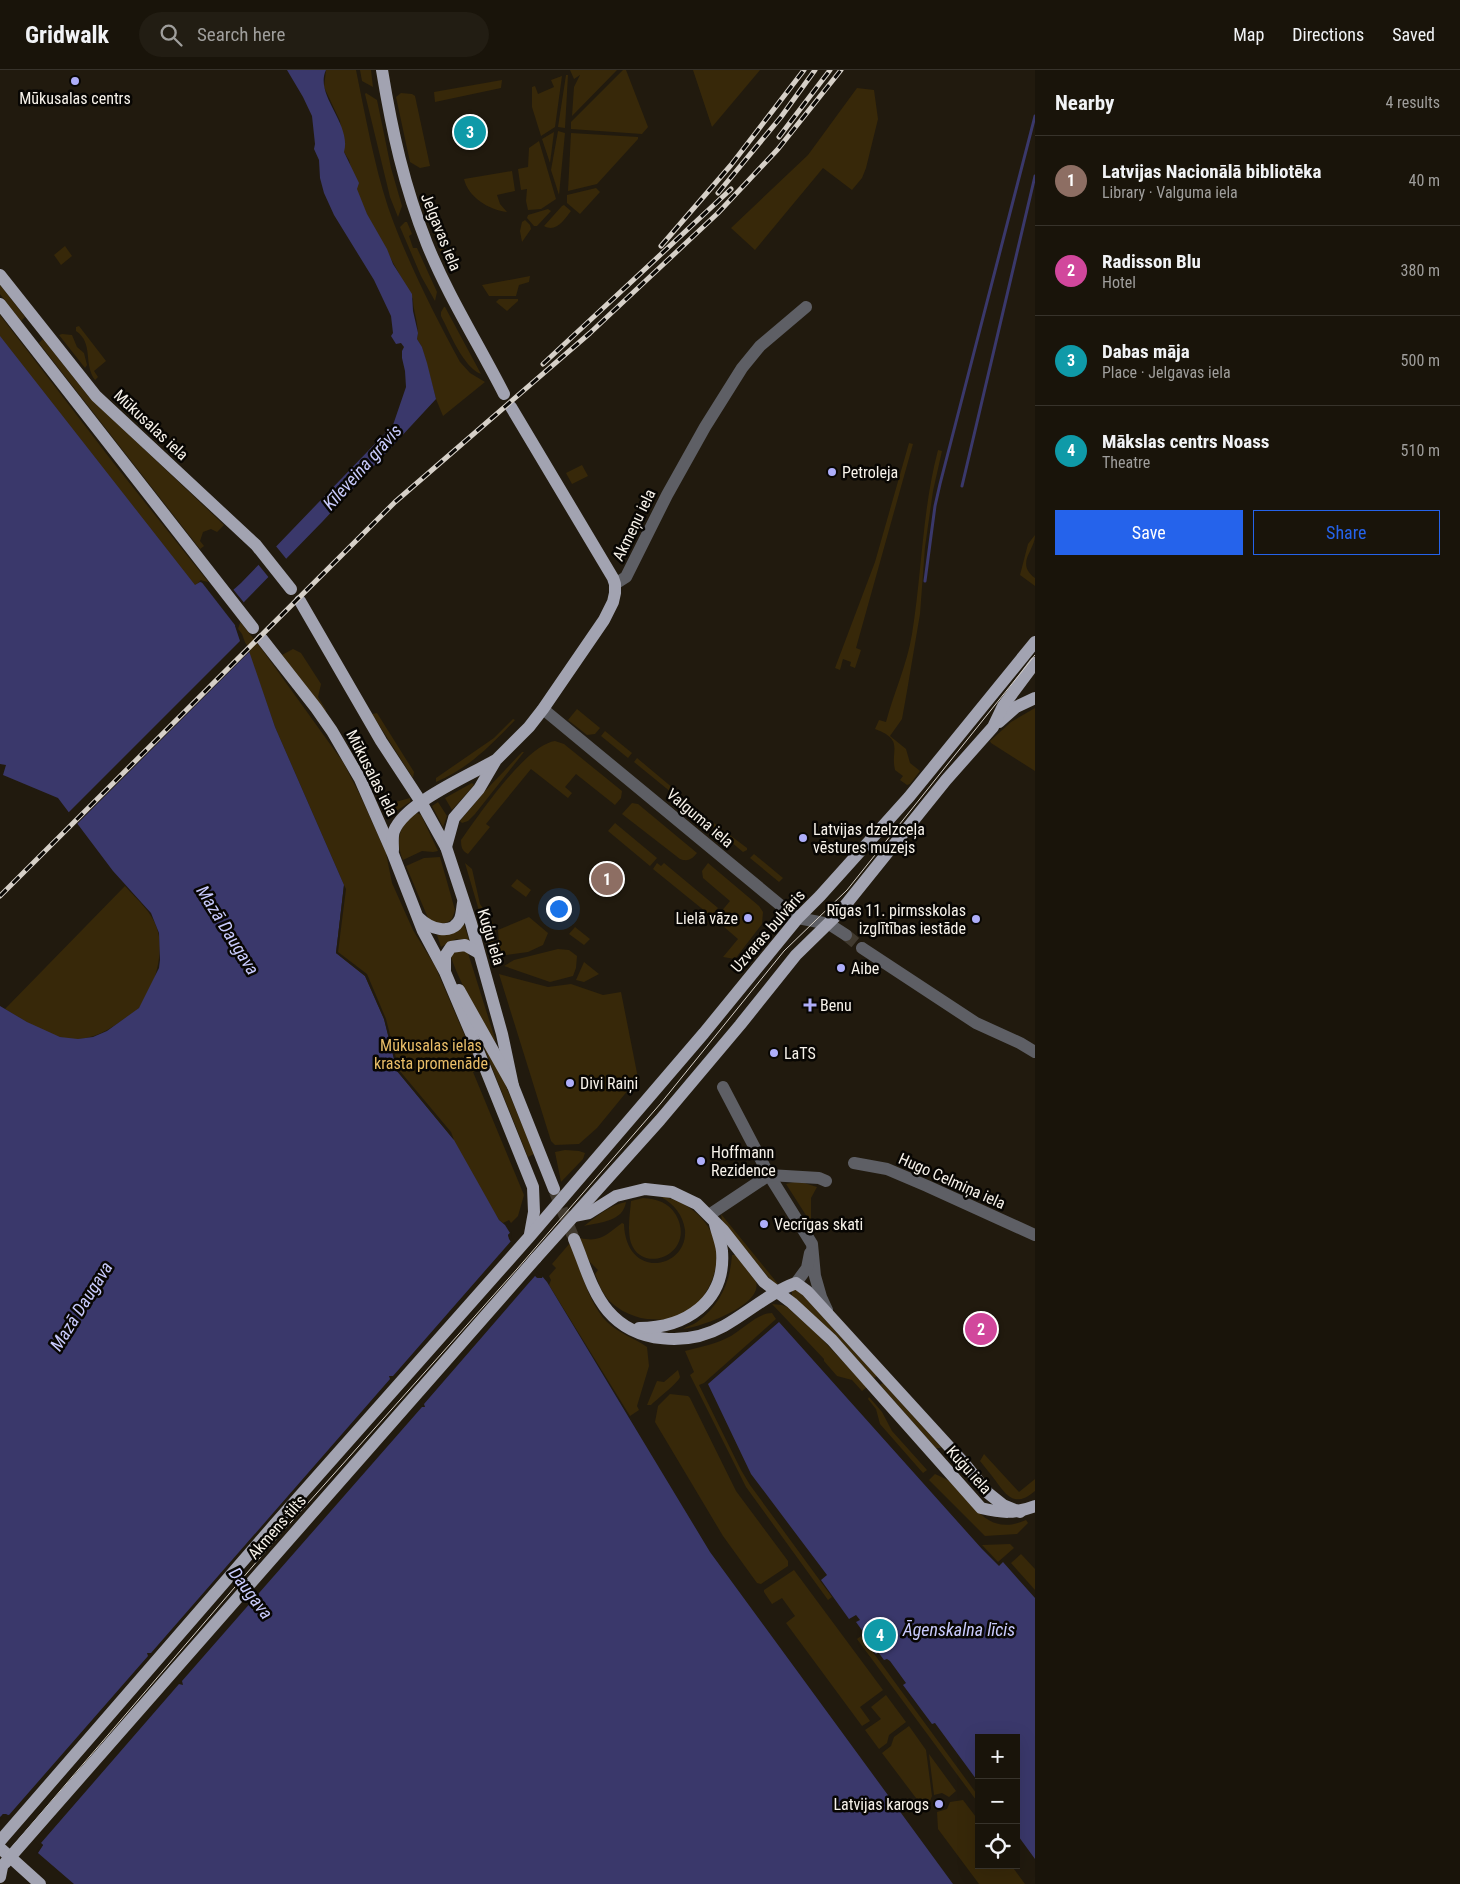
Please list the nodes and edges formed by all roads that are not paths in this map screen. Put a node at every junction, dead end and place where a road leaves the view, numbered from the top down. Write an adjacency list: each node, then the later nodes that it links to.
1 (382, 70): 5 (main road, Jelgavas iela)
2 (0, 275): 8 (main road, Mūkusalas iela)
3 (0, 304): 10 (main road)
4 (806, 307): 7 (street, Akmeņu iela)
5 (504, 394)
6 (511, 406): 7 (main road)
7 (616, 584): 17 (main road, Akmeņu iela)
8 (291, 589)
9 (300, 602): 20 (main road, Mūkusalas iela)
10 (253, 627)
11 (262, 639): 22 (main road, Mūkusalas iela)
12 (1035, 642): 15 (main road, Uzvaras bulvāris)
13 (1035, 663): 14 (main road)
14 (1031, 674): 15 (main road); 18 (main road)
15 (1004, 682): 25 (main road, Uzvaras bulvāris)
16 (1035, 698): 18 (main road)
17 (543, 709): 19 (main road, Akmeņu iela); 25 (street, Valguma iela)
18 (993, 727): 26 (main road)
19 (496, 760): 20 (main road, Akmeņu iela); 21 (main road, Akmeņu iela)
20 (422, 802): 21 (main road, Kuģu iela); 22 (main road, Akmeņu iela)
21 (446, 848): 23 (main road, Kuģu iela)
22 (393, 854): 24 (main road, Kuģu iela)
23 (463, 902): 24 (main road); 29 (main road, Kuģu iela)
24 (416, 914): 30 (main road, Kuģu iela)
25 (798, 918): 26 (street, Valguma iela); 42 (main road, Uzvaras bulvāris)
26 (829, 924): 27 (street, Valguma iela); 38 (main road)
27 (846, 935)
28 (862, 948): 31 (street)
29 (479, 953): 30 (main road); 32 (main road, Kuģu iela)
30 (445, 972): 32 (main road, Kuģu iela); 42 (main road, Kuģu iela)
31 (1035, 1052)
32 (514, 1086): 37 (main road, Kuģu iela)
33 (723, 1087): 35 (street, Kuģu iela)
34 (854, 1163): 40 (street, Hugo Celmiņa iela)
35 (769, 1175): 36 (street); 39 (street); 43 (street, Kuģu iela)
36 (822, 1179)
37 (554, 1189)
38 (574, 1216): 39 (main road, Kuģu iela); 54 (main road, Akmens tilts, bridge)
39 (712, 1218): 45 (main road, Kuģu iela); 47 (main road)
40 (1035, 1235)
41 (574, 1238): 47 (main road)
42 (527, 1239): 52 (main road, Akmens tilts)
43 (812, 1244): 44 (street); 46 (street, Kuģu iela)
44 (796, 1283): 45 (main road); 46 (main road, Kuģu iela)
45 (777, 1291): 47 (main road); 49 (main road, Kuģu iela)
46 (829, 1315): 48 (main road, Kuģu iela)
47 (630, 1328)
48 (948, 1446): 49 (main road); 51 (main road, Kuģu iela)
49 (934, 1456): 51 (main road, Kuģu iela)
50 (1035, 1506): 51 (main road)
51 (1020, 1512)
52 (0, 1840)
53 (0, 1848): 55 (main road)
54 (1, 1872)
55 (40, 1884)

